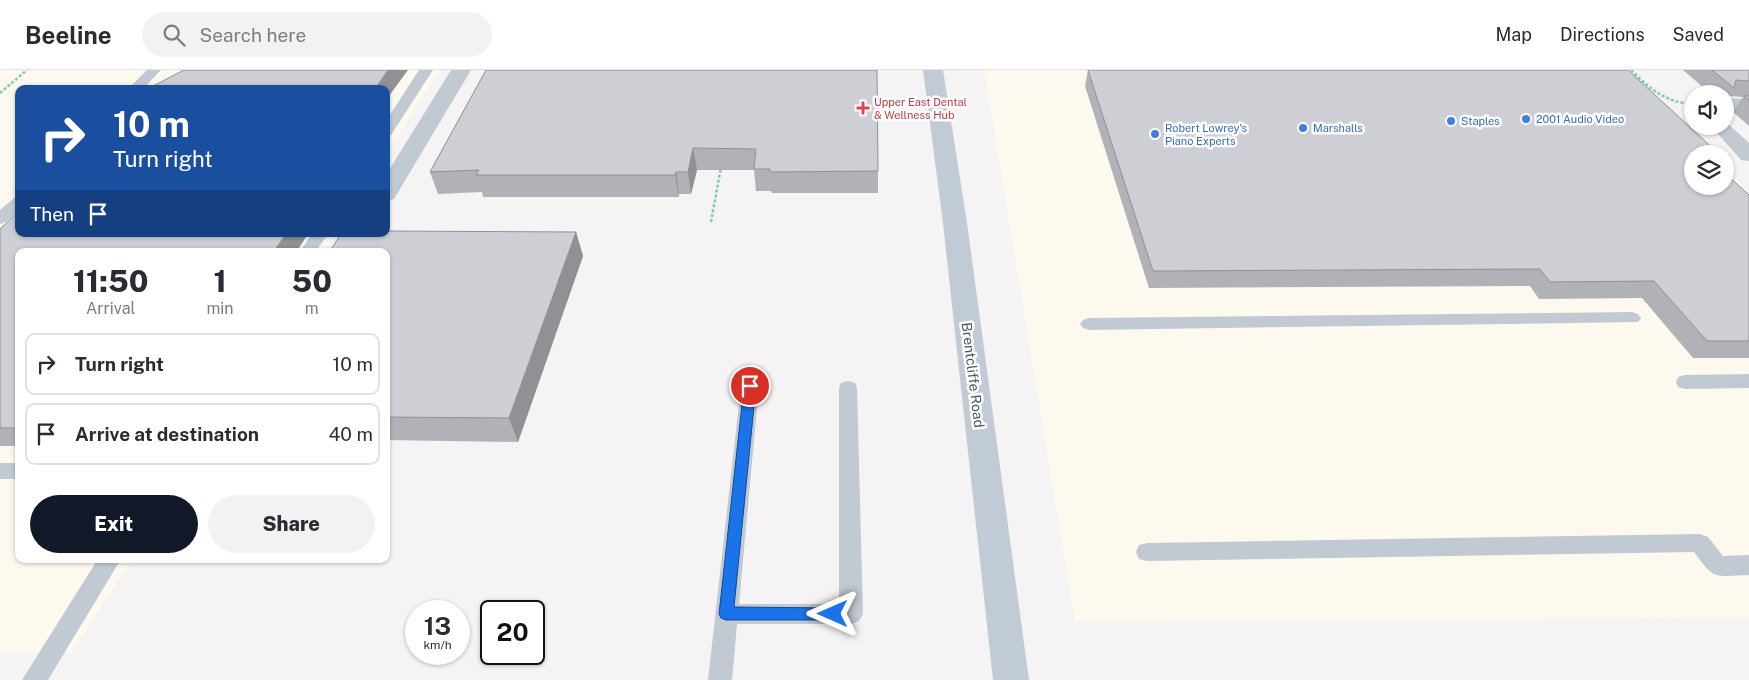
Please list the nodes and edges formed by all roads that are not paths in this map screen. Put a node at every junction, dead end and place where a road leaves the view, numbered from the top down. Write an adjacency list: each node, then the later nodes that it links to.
1 (154, 70): 5 (lane)
2 (426, 70): 8 (lane)
3 (461, 70): 11 (street)
4 (933, 70): 30 (street, Brentcliffe Road)
5 (139, 85)
6 (1734, 104): 7 (street)
7 (1749, 105)
8 (390, 126)
9 (1730, 135): 10 (street)
10 (1749, 155)
11 (390, 187)
12 (15, 205): 13 (lane)
13 (0, 219)
14 (318, 237): 15 (lane)
15 (310, 248)
16 (1632, 318): 17 (lane)
17 (1089, 324)
18 (1749, 381): 19 (lane)
19 (1684, 382)
20 (750, 386): 27 (lane)
21 (848, 388): 27 (lane)
22 (0, 471): 23 (lane)
23 (15, 471)
24 (1147, 552): 26 (lane)
25 (107, 563): 28 (lane)
26 (1746, 569)
27 (726, 614): 29 (lane)
28 (34, 680)
29 (720, 680)
30 (1011, 680)

